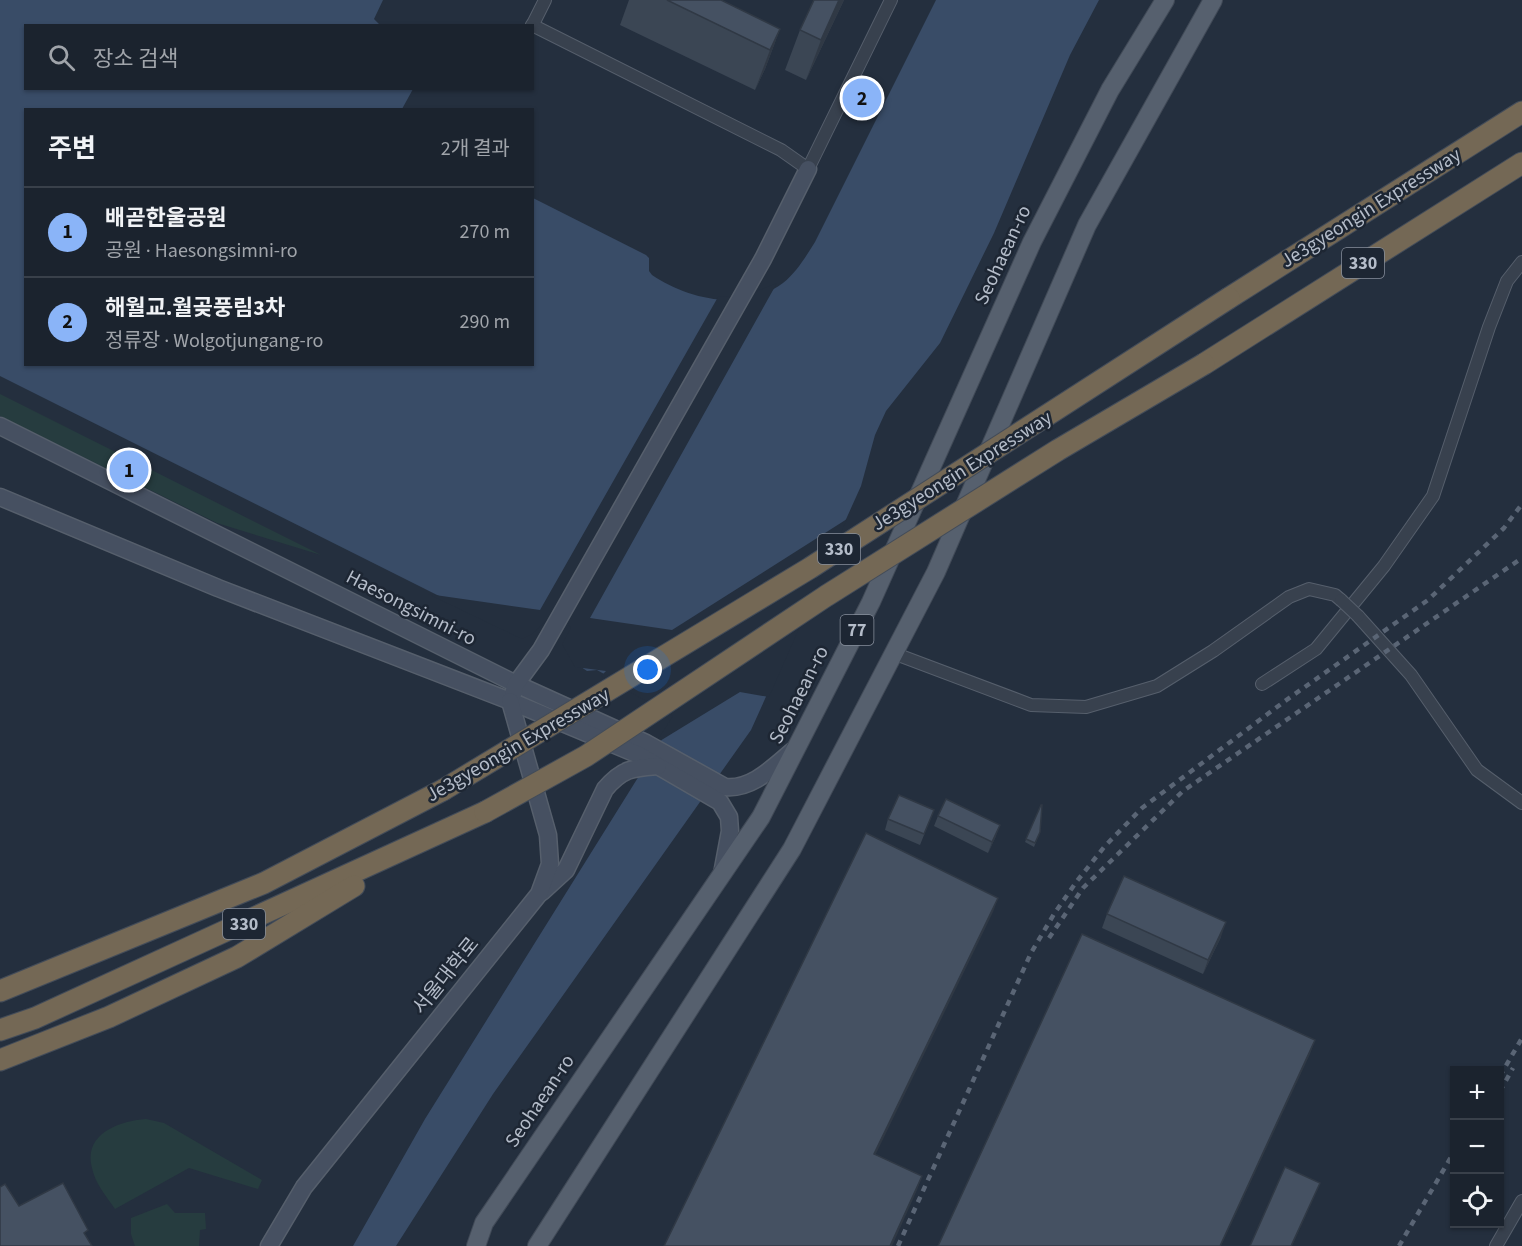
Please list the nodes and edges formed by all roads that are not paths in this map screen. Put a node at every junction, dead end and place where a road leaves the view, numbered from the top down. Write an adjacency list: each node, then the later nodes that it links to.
1 (544, 0): 5 (street)
2 (891, 0): 9 (street)
3 (1165, 0): 17 (main road, Seohaean-ro / 77)
4 (1213, 0): 13 (main road, 77)
5 (532, 24)
6 (534, 26): 9 (street)
7 (1522, 112): 23 (highway, Je3gyeongin Expressway / 330, bridge)
8 (1522, 163): 20 (highway, Je3gyeongin Expressway / 330, bridge)
9 (808, 169): 14 (main road)
10 (1522, 262): 15 (street)
11 (0, 426): 14 (main road, Haesongsimni-ro)
12 (0, 497): 16 (main road)
13 (893, 654): 19 (street, bridge); 28 (main road, 77)
14 (516, 684): 16 (main road); 17 (main road, Haesongsimni-ro)
15 (1262, 684)
16 (510, 701): 18 (main road); 22 (main road, 서울대학로)
17 (798, 747): 21 (main road, Seohaean-ro / 77)
18 (658, 766): 21 (main road); 22 (main road)
19 (1522, 802)
20 (451, 828): 24 (highway, Je3gyeongin Expressway / 330); 25 (highway)
21 (722, 874): 27 (main road, Seohaean-ro / 77)
22 (539, 894): 29 (main road, 서울대학로)
23 (0, 992)
24 (0, 1030)
25 (0, 1060)
26 (1522, 1201): 32 (street)
27 (484, 1223): 30 (main road); 31 (main road, Seohaean-ro / 77)
28 (538, 1245)
29 (269, 1246)
30 (469, 1246)
31 (476, 1246)
32 (1496, 1246)

